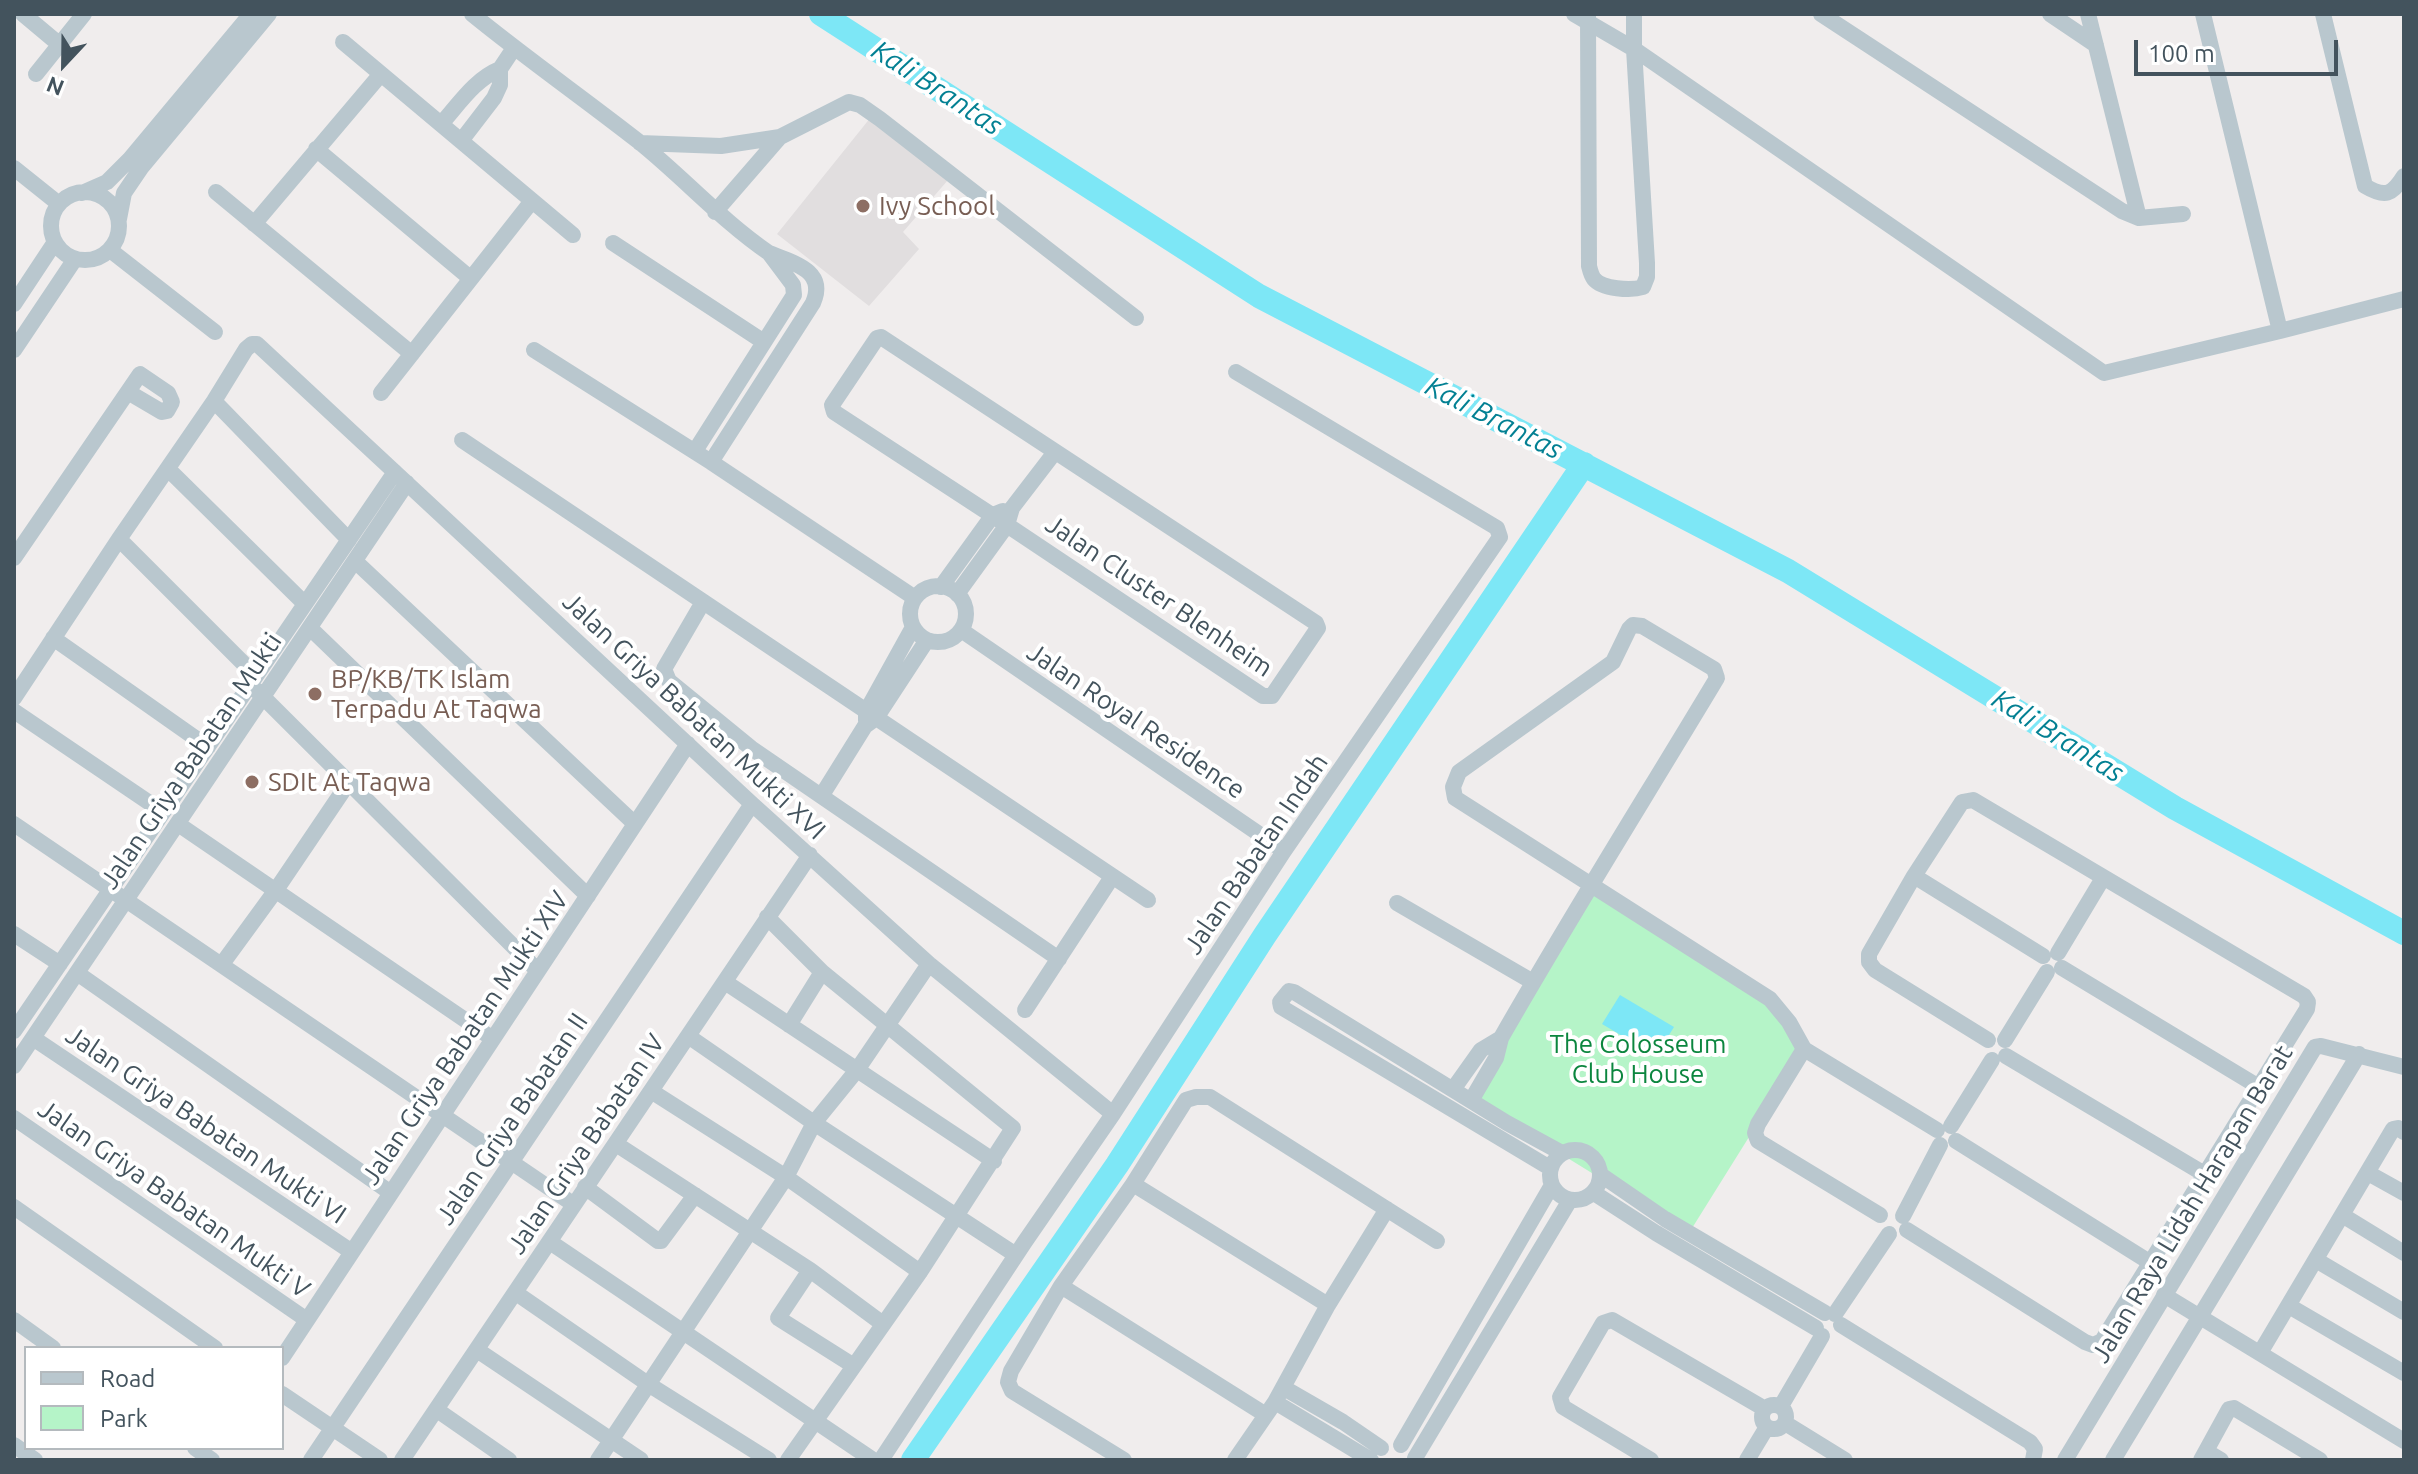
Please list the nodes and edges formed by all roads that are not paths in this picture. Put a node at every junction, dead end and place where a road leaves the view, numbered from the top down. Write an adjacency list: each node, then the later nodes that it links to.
1 (23, 14): 14 (street)
2 (84, 14): 14 (street)
3 (251, 14): 29 (street)
4 (269, 14): 35 (street)
5 (472, 14): 16 (street)
6 (1634, 14): 17 (street)
7 (1821, 14): 34 (street)
8 (2050, 14): 15 (street)
9 (2088, 14): 15 (street)
10 (2203, 14): 47 (street)
11 (2323, 14): 27 (street)
12 (1583, 17): 17 (street); 17 (street)
13 (343, 42): 20 (street)
14 (60, 45): 19 (street)
15 (2096, 45): 34 (street)
16 (514, 48): 18 (street); 24 (street)
17 (1634, 49): 47 (street)
18 (500, 69): 21 (street); 23 (street)
19 (36, 74)
20 (381, 74): 21 (street); 25 (street)
21 (441, 124): 23 (street)
22 (780, 137): 24 (street); 32 (street); 46 (street)
23 (461, 141): 30 (street)
24 (640, 143): 32 (street)
25 (316, 149): 36 (street); 43 (street)
26 (14, 168): 31 (street)
27 (2404, 176)
28 (216, 192): 36 (street)
29 (82, 193): 31 (street); 35 (street)
30 (532, 201): 37 (street); 43 (street)
31 (59, 204): 38 (street)
32 (715, 212): 40 (street)
33 (2183, 214): 34 (street)
34 (2139, 218)
35 (119, 219): 41 (street)
36 (254, 224): 52 (street)
37 (573, 235)
38 (55, 242): 42 (street); 45 (street)
39 (613, 243): 49 (street)
40 (761, 247): 49 (street); 60 (street)
41 (110, 250): 42 (street); 48 (street)
42 (75, 259): 50 (street)
43 (470, 278): 52 (street)
44 (2404, 299): 47 (street)
45 (14, 304)
46 (1136, 318)
47 (2280, 331)
48 (215, 332)
49 (764, 342): 58 (street)
50 (14, 350)
51 (534, 350): 58 (street)
52 (412, 354): 55 (street)
53 (1236, 372): 92 (street, Jalan Babatan Indah)
54 (128, 392): 66 (street)
55 (381, 393)
56 (214, 401): 61 (street); 62 (street, Jalan Griya Babatan Mukti XVI); 65 (street)
57 (462, 440): 71 (street)
58 (695, 451): 60 (street)
59 (1055, 452): 63 (street, Jalan Cluster Blenheim); 63 (street, Jalan Cluster Blenheim); 63 (street, Jalan Cluster Blenheim)
60 (711, 462): 70 (street)
61 (168, 469): 64 (street); 72 (street)
62 (401, 478): 65 (street, Jalan Griya Babatan Mukti); 67 (street, Jalan Griya Babatan Mukti); 83 (street, Jalan Griya Babatan Mukti XVI)
63 (1004, 516): 68 (street, Jalan Cluster Blenheim); 69 (street, Jalan Cluster Blenheim)
64 (119, 539): 76 (street); 78 (street)
65 (349, 540): 72 (street, Jalan Griya Babatan Mukti)
66 (14, 558)
67 (355, 561): 73 (street, Jalan Griya Babatan Mukti); 91 (street)
68 (941, 587): 69 (street); 70 (street)
69 (957, 594): 75 (street)
70 (915, 598): 74 (street)
71 (703, 602): 82 (street); 86 (street)
72 (305, 604): 78 (street, Jalan Griya Babatan Mukti)
73 (310, 628): 80 (street, Jalan Griya Babatan Mukti); 100 (street)
74 (912, 629): 77 (street); 82 (street)
75 (961, 630): 77 (street); 92 (street, Jalan Royal Residence)
76 (53, 638): 79 (street); 84 (street)
77 (927, 640): 82 (street)
78 (253, 680): 80 (street); 84 (street, Jalan Griya Babatan Mukti)
79 (14, 698)
80 (263, 698): 85 (street); 90 (street, Jalan Griya Babatan Mukti)
81 (14, 711): 88 (street)
82 (869, 719): 86 (street); 95 (street)
83 (688, 744): 87 (street, Jalan Griya Babatan Mukti XVI); 91 (street, Jalan Griya Babatan Mukti XIV)
84 (208, 747): 88 (street, Jalan Griya Babatan Mukti)
85 (349, 782): 99 (street); 111 (street)
86 (822, 795): 106 (street)
87 (752, 804): 93 (street, Jalan Griya Babatan Mukti XVI); 146 (street, Jalan Griya Babatan II)
88 (163, 812): 98 (street, Jalan Griya Babatan Mukti)
89 (14, 824): 98 (street)
90 (178, 824): 99 (street); 101 (street, Jalan Griya Babatan Mukti)
91 (635, 824): 100 (street, Jalan Griya Babatan Mukti XIV)
92 (1284, 851): 136 (street, Jalan Babatan Indah)
93 (810, 855): 104 (street, Jalan Griya Babatan IV); 110 (street, Jalan Griya Babatan Mukti XVI)
94 (1914, 876): 96 (street); 107 (street); 125 (street)
95 (1112, 877): 102 (street); 106 (street)
96 (2103, 878): 107 (street); 132 (street)
97 (1593, 885): 97 (street); 115 (street); 124 (street)
98 (111, 889): 101 (street); 108 (street, Jalan Griya Babatan Mukti)
99 (276, 890): 109 (street); 123 (street)
100 (588, 896): 111 (street, Jalan Griya Babatan Mukti XIV)
101 (126, 900): 109 (street); 113 (street, Jalan Griya Babatan Mukti)
102 (1148, 900)
103 (1397, 903): 115 (street)
104 (767, 917): 112 (street); 114 (street, Jalan Griya Babatan IV)
105 (14, 934): 108 (street)
106 (1059, 959): 116 (street)
107 (2053, 962): 125 (street); 132 (street)
108 (60, 964): 119 (street, Jalan Griya Babatan Mukti)
109 (222, 964): 137 (street)
110 (929, 964): 118 (street); 136 (street, Jalan Griya Babatan Mukti XVI)
111 (538, 971): 123 (street, Jalan Griya Babatan Mukti XIV)
112 (822, 972): 117 (street); 118 (street)
113 (77, 973): 121 (street, Jalan Griya Babatan Mukti); 155 (street)
114 (725, 982): 117 (street); 120 (street, Jalan Griya Babatan IV)
115 (1533, 982): 122 (street)
116 (1025, 1010)
117 (789, 1025): 130 (street)
118 (887, 1026): 130 (street); 147 (street)
119 (15, 1029)
120 (688, 1036): 134 (street, Jalan Griya Babatan IV); 139 (street)
121 (33, 1038): 127 (street, Jalan Griya Babatan Mukti); 171 (street, Jalan Griya Babatan Mukti VI)
122 (1501, 1038): 133 (street); 135 (street)
123 (493, 1039): 137 (street, Jalan Griya Babatan Mukti XIV)
124 (1804, 1049): 142 (street); 163 (street)
125 (2001, 1052): 142 (street); 150 (street)
126 (2359, 1054): 128 (street); 182 (street, Jalan Raya Lidah Harapan Barat); 186 (street)
127 (14, 1066)
128 (2404, 1067)
129 (1422, 1069): 131 (street); 131 (street); 133 (street)
130 (857, 1070): 139 (street); 147 (street)
131 (1411, 1085): 143 (street)
132 (2259, 1087): 150 (street)
133 (1454, 1088): 135 (street)
134 (651, 1091): 144 (street, Jalan Griya Babatan IV); 152 (street)
135 (1472, 1099): 140 (street)
136 (1113, 1114): 173 (street, Jalan Babatan Indah)
137 (442, 1116): 146 (street); 155 (street, Jalan Griya Babatan Mukti XIV)
138 (14, 1118): 188 (street, Jalan Griya Babatan Mukti V)
139 (814, 1123): 152 (street); 165 (street)
140 (1507, 1123): 143 (street); 145 (street)
141 (2404, 1132): 148 (street)
142 (1946, 1136): 166 (street); 176 (street)
143 (1498, 1138): 151 (street)
144 (616, 1144): 154 (street, Jalan Griya Babatan IV); 158 (street)
145 (1562, 1153): 149 (street); 151 (street)
146 (512, 1161): 160 (street); 206 (street, Jalan Griya Babatan II)
147 (994, 1161): 165 (street)
148 (2368, 1173): 157 (street); 164 (street)
149 (1601, 1175): 156 (street); 167 (street)
150 (2206, 1175): 176 (street)
151 (1551, 1176): 159 (street); 211 (street)
152 (786, 1177): 168 (street); 178 (street)
153 (1133, 1184): 162 (street); 180 (street); 183 (street)
154 (585, 1187): 158 (street); 160 (street, Jalan Griya Babatan IV)
155 (391, 1193): 171 (street, Jalan Griya Babatan Mukti XIV)
156 (1594, 1193): 159 (street); 167 (street)
157 (2404, 1193)
158 (695, 1195): 168 (street)
159 (1570, 1200): 214 (street)
160 (573, 1204): 170 (street, Jalan Griya Babatan IV)
161 (14, 1207): 193 (street)
162 (1387, 1209): 169 (street); 183 (street)
163 (1880, 1215)
164 (2342, 1215): 172 (street); 174 (street)
165 (956, 1217): 173 (street); 178 (street)
166 (1905, 1223): 176 (street); 189 (street)
167 (1660, 1226): 175 (street); 179 (street)
168 (751, 1231): 177 (street); 191 (street)
169 (1437, 1241)
170 (550, 1242): 181 (street, Jalan Griya Babatan IV); 191 (street)
171 (352, 1252): 188 (street, Jalan Griya Babatan Mukti XIV)
172 (2404, 1253)
173 (1016, 1255): 225 (street, Jalan Babatan Indah)
174 (2316, 1260): 184 (street); 185 (street)
175 (1739, 1263): 179 (street); 189 (street)
176 (2151, 1263)
177 (810, 1270): 190 (street); 197 (street)
178 (920, 1272): 190 (street)
179 (1730, 1278): 189 (street)
180 (1061, 1286): 201 (street); 226 (street)
181 (516, 1293): 194 (street, Jalan Griya Babatan IV); 199 (street)
182 (2164, 1295): 186 (street); 232 (street, Jalan Raya Lidah Harapan Barat)
183 (1328, 1305): 201 (street)
184 (2289, 1306): 195 (street); 198 (street)
185 (2404, 1312)
186 (2199, 1317): 195 (street); 233 (street)
187 (14, 1320): 192 (street)
188 (307, 1320): 196 (street, Jalan Griya Babatan Mukti XIV)
189 (1828, 1323): 202 (street); 231 (street)
190 (883, 1324): 197 (street)
191 (682, 1333): 199 (street); 204 (street)
192 (50, 1346)
193 (212, 1346)
194 (477, 1350): 203 (street, Jalan Griya Babatan IV); 208 (street)
195 (2260, 1353): 209 (street)
196 (284, 1355)
197 (854, 1366): 204 (street)
198 (2404, 1373)
199 (648, 1384): 208 (street); 222 (street)
200 (284, 1395): 206 (street)
201 (1275, 1402): 212 (street); 227 (street)
202 (1773, 1408): 205 (street); 207 (street); 228 (street)
203 (437, 1410): 218 (street, Jalan Griya Babatan IV); 219 (street)
204 (816, 1420): 223 (street); 224 (street)
205 (1785, 1423): 207 (street); 230 (street)
206 (333, 1427): 216 (street, Jalan Griya Babatan II); 217 (street)
207 (1767, 1427): 229 (street)
208 (611, 1440): 220 (street); 221 (street)
209 (2404, 1441)
210 (14, 1445): 215 (street)
211 (1401, 1445): 212 (street); 214 (street)
212 (1375, 1456)
213 (2209, 1457): 234 (street)
214 (1416, 1459)
215 (35, 1460)
216 (311, 1460)
217 (380, 1460)
218 (402, 1460)
219 (509, 1460)
220 (598, 1460)
221 (641, 1460)
222 (769, 1460)
223 (788, 1460)
224 (873, 1460)
225 (881, 1460)
226 (1124, 1460)
227 (1235, 1460)
228 (1651, 1460)
229 (1747, 1460)
230 (1845, 1460)
231 (2033, 1460)
232 (2065, 1460)
233 (2113, 1460)
234 (2320, 1460)

